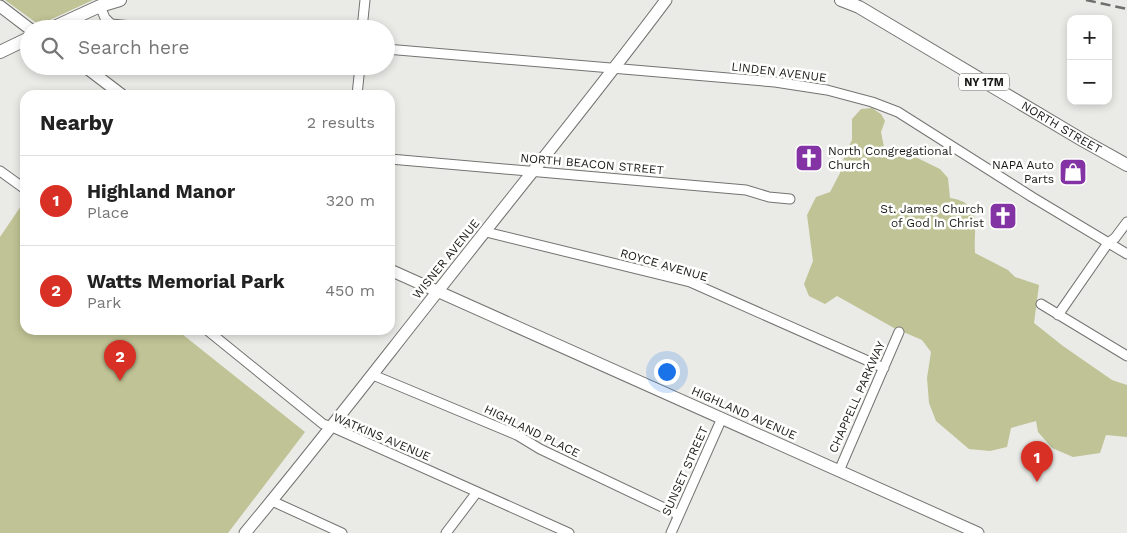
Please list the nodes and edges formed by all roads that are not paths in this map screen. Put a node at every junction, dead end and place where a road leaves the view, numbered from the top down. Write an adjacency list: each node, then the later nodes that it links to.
1 (120, 0): 6 (main road)
2 (365, 0): 9 (street)
3 (666, 0): 14 (street, WISNER AVENUE)
4 (841, 0): 20 (main road, NORTH STREET / NY 17M)
5 (0, 6): 10 (street)
6 (100, 6): 7 (main road); 8 (street)
7 (70, 20)
8 (107, 20)
9 (363, 20)
10 (20, 21)
11 (20, 42): 13 (main road)
12 (395, 49): 14 (street, LINDEN AVENUE)
13 (0, 52)
14 (615, 68): 22 (street, WISNER AVENUE); 27 (street, LINDEN AVENUE)
15 (96, 75): 17 (street)
16 (359, 75): 18 (street)
17 (115, 90)
18 (358, 90)
19 (395, 159): 22 (street, NORTH BEACON STREET)
20 (1127, 165)
21 (0, 171): 23 (street)
22 (533, 172): 24 (street, NORTH BEACON STREET); 26 (street, WISNER AVENUE)
23 (20, 185)
24 (790, 199)
25 (1127, 222): 27 (street)
26 (486, 232): 30 (street, WISNER AVENUE); 36 (street, ROYCE AVENUE)
27 (1108, 243): 28 (street, LINDEN AVENUE); 32 (street)
28 (1127, 254)
29 (395, 272): 30 (street, HIGHLAND AVENUE)
30 (438, 291): 37 (street, WISNER AVENUE); 38 (street, HIGHLAND AVENUE)
31 (1041, 304): 32 (street)
32 (1058, 314): 35 (street)
33 (899, 332): 36 (street, CHAPPELL PARKWAY)
34 (213, 335): 39 (street, WATKINS AVENUE)
35 (1127, 356)
36 (884, 368): 40 (street, CHAPPELL PARKWAY)
37 (372, 375): 39 (street, WISNER AVENUE); 43 (street, HIGHLAND PLACE)
38 (722, 418): 40 (street, HIGHLAND AVENUE); 43 (street, SUNSET STREET)
39 (332, 427): 41 (street, WATKINS AVENUE); 42 (street, WISNER AVENUE)
40 (839, 471): 49 (street, HIGHLAND AVENUE)
41 (477, 492): 46 (street); 47 (street, WATKINS AVENUE)
42 (272, 501): 44 (street, WISNER AVENUE); 45 (street)
43 (679, 515): 48 (street, SUNSET STREET)
44 (245, 533)
45 (342, 533)
46 (446, 533)
47 (568, 533)
48 (671, 533)
49 (978, 533)

